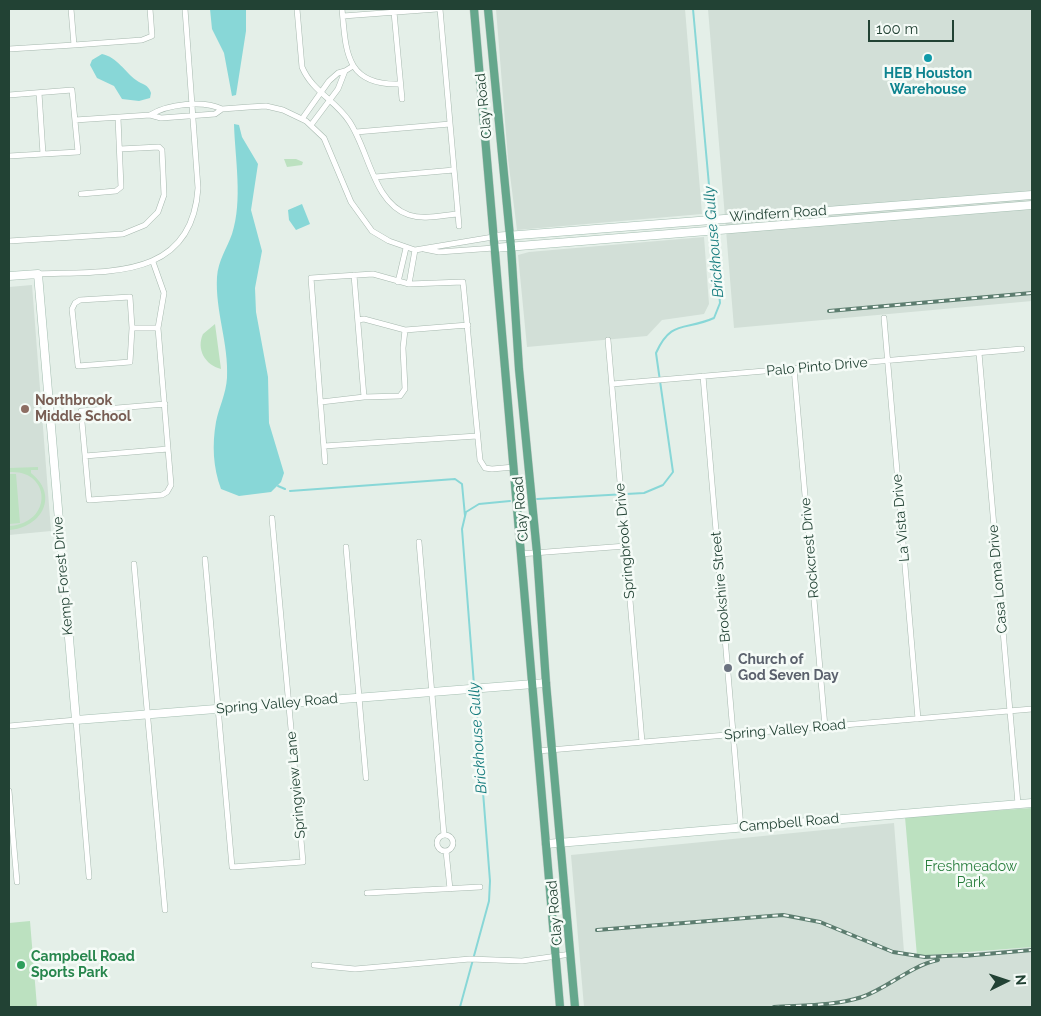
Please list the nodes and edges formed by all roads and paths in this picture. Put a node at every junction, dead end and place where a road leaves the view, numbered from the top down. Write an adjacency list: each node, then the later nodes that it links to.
1 (70, 9): 11 (street)
2 (150, 9): 11 (street)
3 (185, 9): 23 (street)
4 (297, 9): 19 (street)
5 (342, 9): 10 (street)
6 (439, 9): 9 (street); 32 (street)
7 (474, 9): 14 (main road, Clay Road)
8 (488, 9): 13 (main road, Clay Road)
9 (394, 12): 10 (street); 17 (street)
10 (343, 16): 15 (street)
11 (74, 45): 12 (street)
12 (9, 49)
13 (492, 59): 14 (main road); 48 (main road, Clay Road)
14 (478, 60): 49 (main road, Clay Road)
15 (352, 66): 16 (street); 17 (street)
16 (345, 72): 19 (street); 22 (street)
17 (400, 84): 21 (street)
18 (38, 93): 20 (street); 31 (street); 36 (street)
19 (322, 94): 22 (street); 24 (street)
20 (9, 95)
21 (402, 99)
22 (329, 100): 26 (street); 34 (street)
23 (192, 106): 25 (street); 27 (street); 28 (street)
24 (312, 106): 26 (street); 30 (street)
25 (222, 109): 28 (street); 30 (street)
26 (320, 112): 33 (street)
27 (150, 115): 28 (street); 29 (street)
28 (193, 116): 57 (street)
29 (118, 118): 31 (street); 35 (street)
30 (302, 119): 33 (street)
31 (75, 120): 36 (street)
32 (450, 124): 34 (street); 38 (street)
33 (310, 125): 53 (street)
34 (356, 132): 39 (street)
35 (120, 149): 40 (street); 51 (street)
36 (43, 154): 37 (street)
37 (9, 156)
38 (454, 170): 39 (street); 43 (street)
39 (375, 177): 43 (street)
40 (81, 194)
41 (1032, 195): 44 (street, Windfern Road)
42 (1032, 205): 47 (street, Windfern Road)
43 (458, 214): 45 (street)
44 (700, 220): 46 (street, Windfern Road); 47 (street)
45 (459, 226)
46 (619, 227): 48 (street, Windfern Road); 50 (street)
47 (695, 232): 50 (street, Windfern Road)
48 (510, 235): 49 (street, Windfern Road); 52 (main road, Clay Road)
49 (493, 237): 54 (main road, Clay Road); 55 (street)
50 (620, 238): 52 (street, Windfern Road)
51 (9, 241)
52 (511, 247): 54 (street, Windfern Road); 75 (main road, Clay Road)
53 (406, 248): 56 (street); 61 (street)
54 (494, 248): 55 (street); 73 (main road, Clay Road)
55 (424, 249): 56 (street)
56 (415, 250): 62 (street)
57 (153, 262): 58 (street); 67 (street)
58 (38, 274): 60 (street); 105 (street, Kemp Forest Drive)
59 (354, 275): 61 (street); 64 (street); 79 (street)
60 (9, 276)
61 (398, 282): 62 (street)
62 (409, 284): 65 (street)
63 (884, 318): 72 (street, La Vista Drive)
64 (358, 320): 68 (street); 78 (street)
65 (468, 324): 68 (street); 81 (street)
66 (132, 328): 66 (street); 67 (street)
67 (158, 328): 80 (street)
68 (405, 330): 78 (street)
69 (608, 340): 77 (street, Springbrook Drive)
70 (1022, 349): 71 (street, Palo Pinto Drive)
71 (979, 353): 72 (street, Palo Pinto Drive); 102 (street, Casa Loma Drive)
72 (888, 360): 74 (street, Palo Pinto Drive); 104 (street, La Vista Drive)
73 (505, 368): 75 (main road); 86 (main road, Clay Road)
74 (794, 368): 76 (street, Palo Pinto Drive); 107 (street, Rockcrest Drive)
75 (519, 369): 91 (main road, Clay Road)
76 (702, 376): 77 (street, Palo Pinto Drive); 108 (street, Brookshire Street)
77 (612, 384): 89 (street, Springbrook Drive)
78 (364, 397): 79 (street)
79 (321, 402): 82 (street)
80 (164, 404): 83 (street); 84 (street)
81 (477, 436): 82 (street); 86 (street)
82 (324, 446): 85 (street)
83 (168, 449): 84 (street); 84 (street)
84 (85, 456)
85 (326, 462)
86 (514, 467): 92 (main road, Clay Road)
87 (272, 518): 99 (street, Springview Lane)
88 (419, 542): 97 (street)
89 (626, 546): 91 (street); 109 (street, Springbrook Drive)
90 (346, 547): 98 (street)
91 (537, 553): 92 (street); 95 (main road, Clay Road)
92 (520, 554): 96 (main road, Clay Road)
93 (205, 559): 100 (street)
94 (134, 564): 103 (street)
95 (546, 683): 96 (street, Spring Valley Road); 110 (main road, Clay Road)
96 (531, 684): 97 (street, Spring Valley Road); 111 (main road, Clay Road)
97 (432, 692): 98 (street, Spring Valley Road); 117 (street)
98 (359, 698): 99 (street, Spring Valley Road); 112 (street)
99 (289, 703): 100 (street, Spring Valley Road); 100 (street, Springview Lane)
100 (217, 709): 103 (street, Spring Valley Road)
101 (1032, 709): 102 (street, Spring Valley Road)
102 (1010, 711): 104 (street, Spring Valley Road); 115 (street, Casa Loma Drive)
103 (146, 715): 105 (street, Spring Valley Road); 126 (street)
104 (918, 719): 107 (street, Spring Valley Road)
105 (76, 720): 106 (street, Spring Valley Road); 121 (street, Kemp Forest Drive)
106 (9, 726)
107 (825, 727): 108 (street, Spring Valley Road)
108 (733, 735): 109 (street, Spring Valley Road); 116 (street, Brookshire Street)
109 (642, 742): 110 (street, Spring Valley Road)
110 (552, 750): 111 (street, Spring Valley Road); 118 (main road, Clay Road)
111 (538, 751): 119 (main road, Clay Road)
112 (366, 778)
113 (9, 791): 122 (street)
114 (1032, 803): 115 (street, Campbell Road)
115 (1018, 804): 116 (street, Campbell Road)
116 (741, 828): 118 (street, Campbell Road)
117 (444, 835): 120 (street); 120 (street)
118 (561, 842): 119 (street, Campbell Road); 128 (main road, Clay Road)
119 (546, 844): 127 (main road, Clay Road)
120 (446, 851): 124 (street)
121 (89, 877)
122 (17, 882)
123 (480, 887): 124 (street)
124 (450, 889): 125 (street)
125 (367, 893)
126 (165, 910)
127 (553, 917): 128 (main road); 130 (main road, Clay Road)
128 (568, 919): 129 (main road, Clay Road)
129 (571, 954): 130 (street); 133 (main road, Clay Road)
130 (556, 957): 131 (street); 132 (main road, Clay Road)
131 (314, 965)
132 (560, 1007)
133 (575, 1007)

